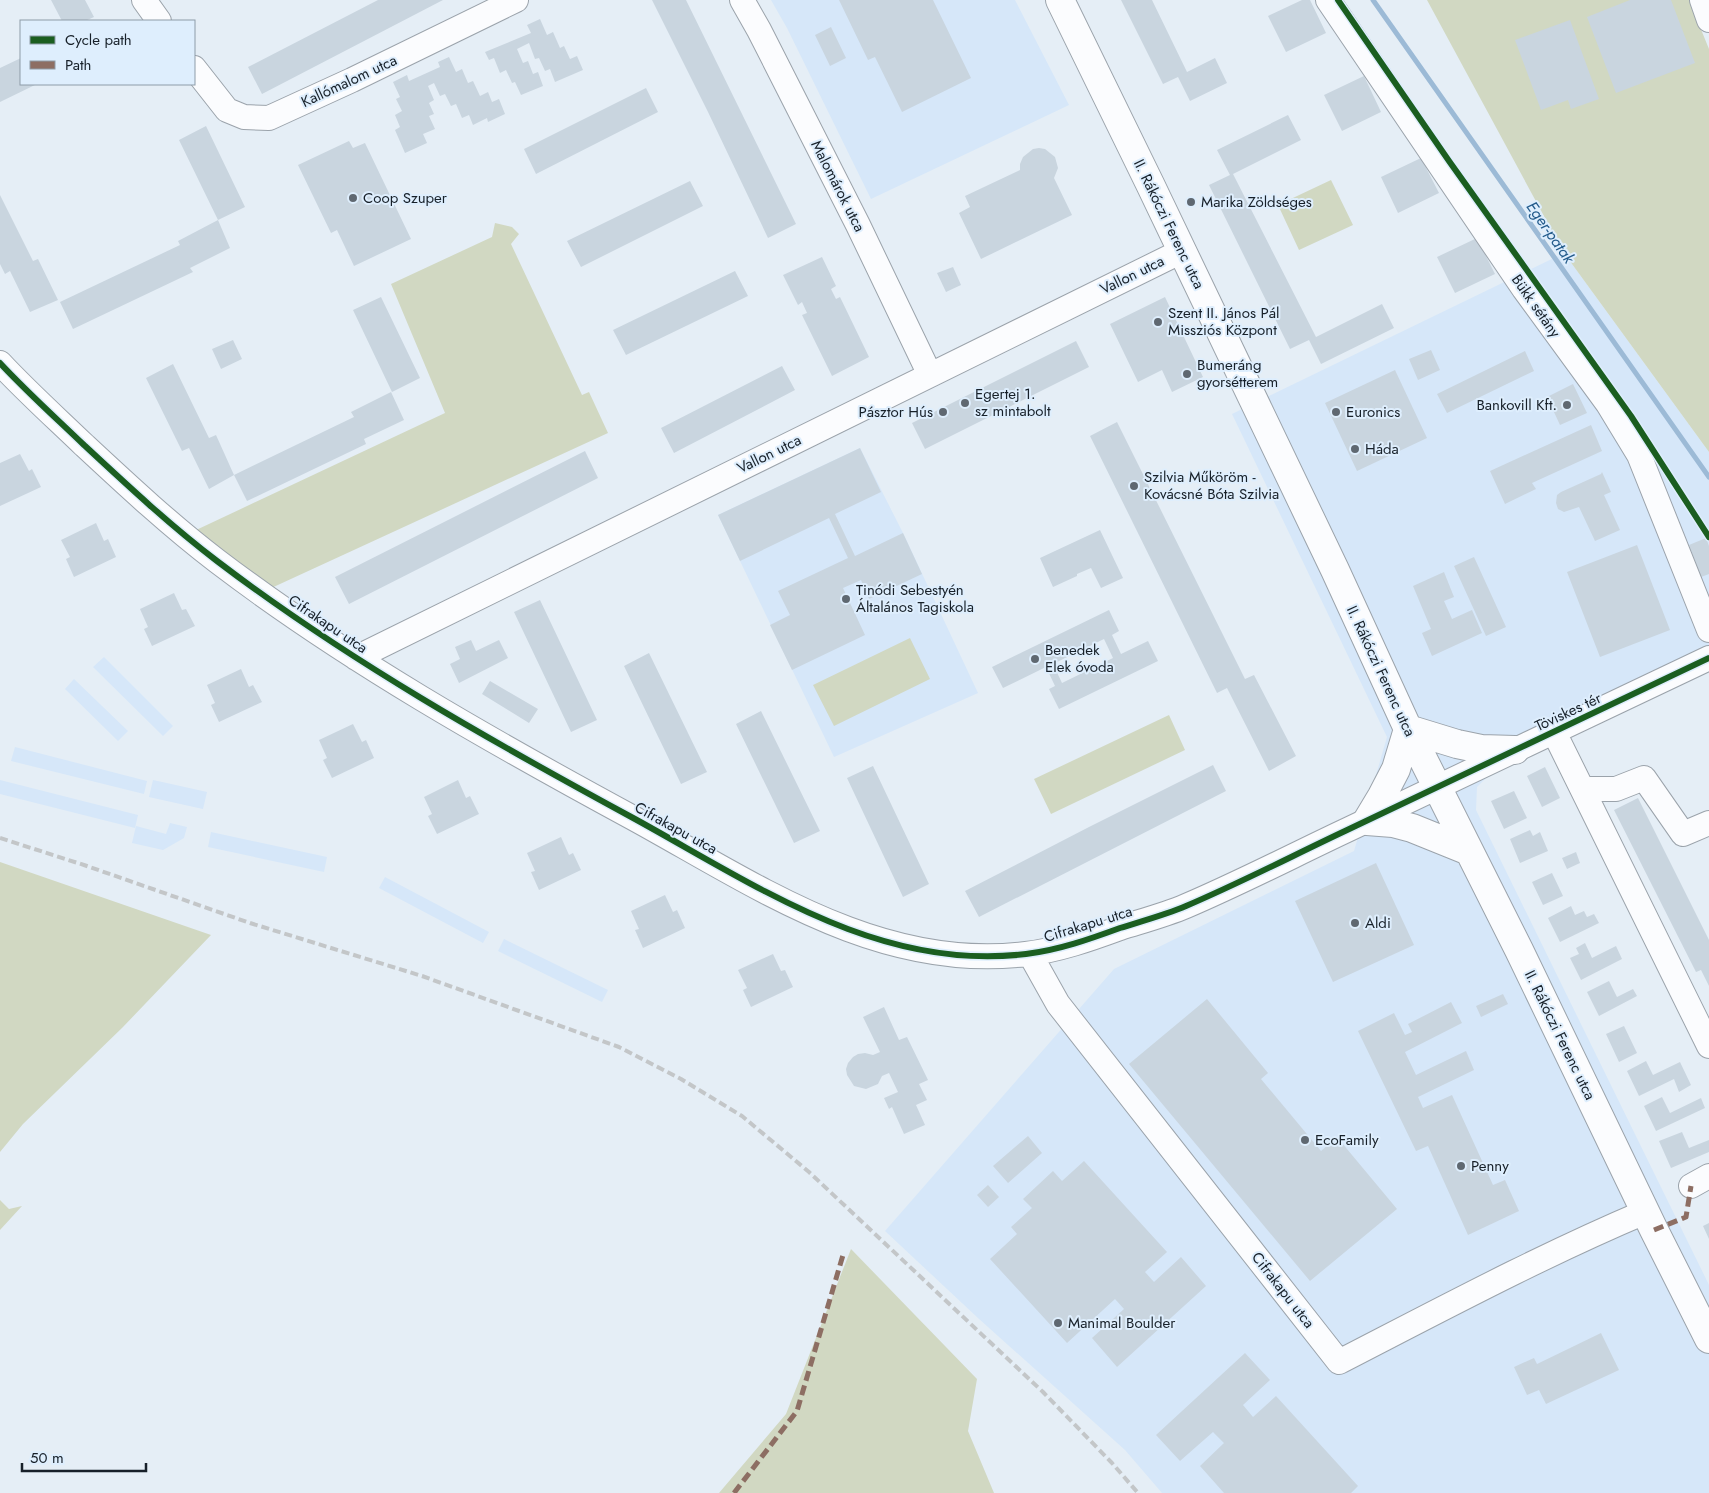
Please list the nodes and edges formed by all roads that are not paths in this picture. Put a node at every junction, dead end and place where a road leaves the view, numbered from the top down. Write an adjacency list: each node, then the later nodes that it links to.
1 (144, 0): 7 (street)
2 (516, 0): 9 (street, Kallómalom utca)
3 (742, 0): 12 (street, Malomárok utca)
4 (1060, 0): 10 (main road, II. Rákóczi Ferenc utca)
5 (1328, 0): 13 (street, Bükk sétány)
6 (1702, 0): 8 (street)
7 (158, 20)
8 (1709, 20)
9 (195, 69)
10 (1182, 251): 12 (street, Vallon utca); 16 (main road, II. Rákóczi Ferenc utca)
11 (0, 362): 14 (street, Cifrakapu utca)
12 (930, 375): 14 (street, Vallon utca)
13 (1709, 630)
14 (356, 658): 24 (street, Cifrakapu utca)
15 (1709, 658): 17 (street, Töviskes tér)
16 (1408, 729): 18 (main road); 19 (main road, II. Rákóczi Ferenc utca); 21 (main road)
17 (1554, 732): 18 (street, Töviskes tér); 20 (street, Töviskes tér)
18 (1515, 750): 19 (street, Töviskes tér)
19 (1437, 788): 21 (street, Cifrakapu utca); 23 (main road, II. Rákóczi Ferenc utca)
20 (1583, 789): 22 (street); 25 (street, Töviskes tér)
21 (1367, 820): 23 (main road); 24 (street, Cifrakapu utca)
22 (1709, 823)
23 (1469, 851): 26 (main road, II. Rákóczi Ferenc utca)
24 (1030, 954): 26 (street, Cifrakapu utca)
25 (1709, 1046)
26 (1645, 1212): 27 (main road, II. Rákóczi Ferenc utca)
27 (1707, 1328)

